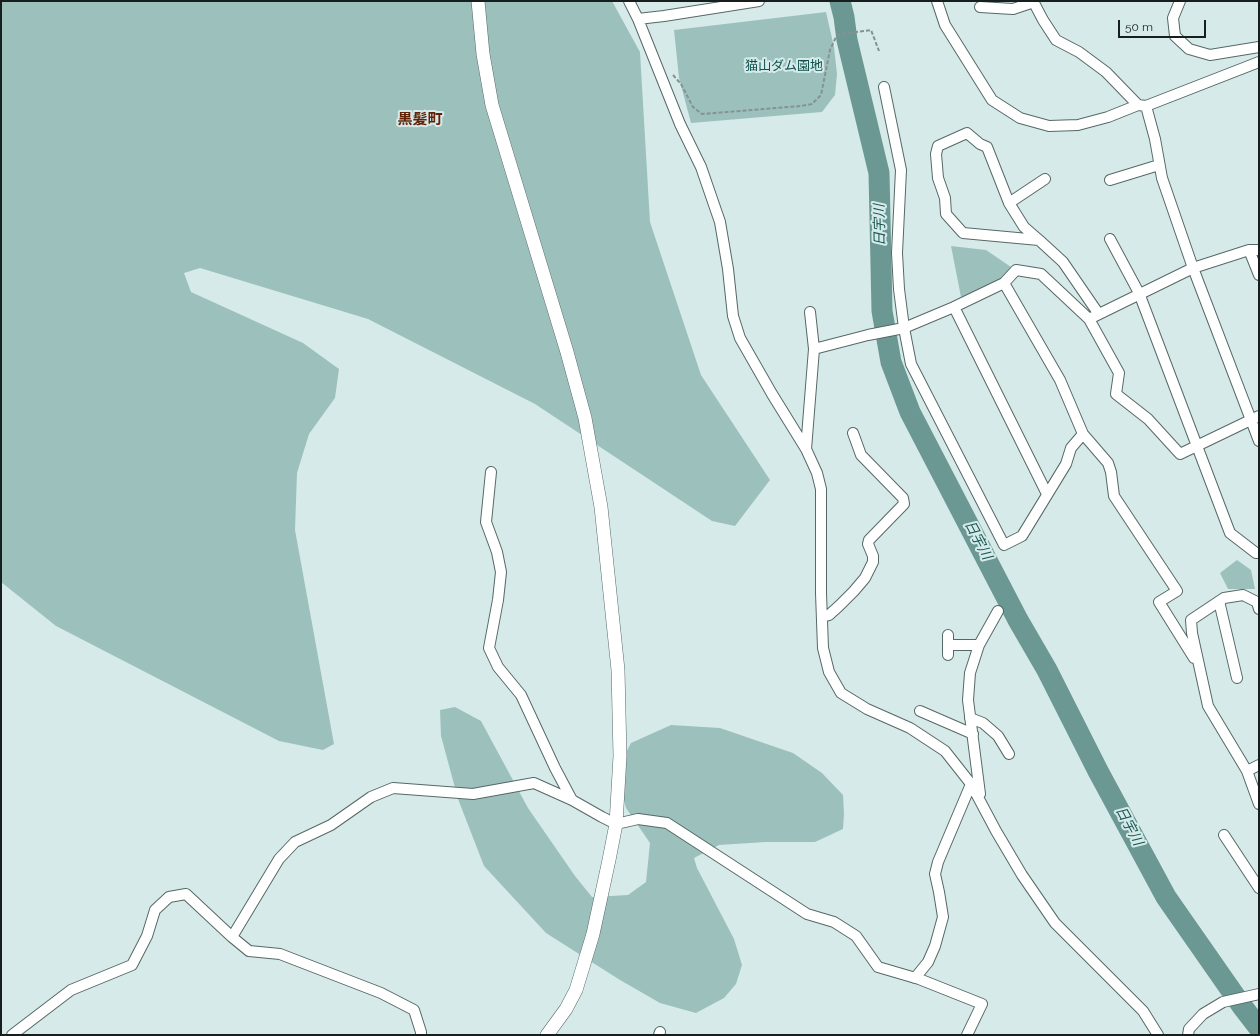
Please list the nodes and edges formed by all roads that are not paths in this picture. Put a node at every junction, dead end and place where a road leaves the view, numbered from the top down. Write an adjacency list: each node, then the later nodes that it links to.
1 (629, 1): 8 (street)
2 (759, 1): 8 (street)
3 (937, 1): 12 (street)
4 (1034, 1): 7 (street); 12 (street)
5 (1180, 1): 9 (street)
6 (477, 3): 57 (street)
7 (980, 7)
8 (638, 19): 35 (street)
9 (1259, 47)
10 (1259, 62): 12 (street)
11 (884, 87): 28 (street)
12 (1142, 105): 13 (street)
13 (1159, 165): 15 (street); 20 (street)
14 (1045, 179): 16 (street)
15 (1110, 180)
16 (1009, 203): 18 (street); 18 (street)
17 (1110, 239): 23 (street)
18 (1039, 240): 26 (street)
19 (1254, 250): 20 (street); 21 (street)
20 (1193, 268): 23 (street); 30 (street)
21 (1259, 275)
22 (1004, 284): 24 (street); 27 (street); 32 (street)
23 (1140, 293): 26 (street); 34 (street)
24 (954, 307): 28 (street); 37 (street)
25 (810, 312): 29 (street)
26 (1098, 313): 27 (street)
27 (1089, 319): 34 (street)
28 (904, 328): 29 (street); 37 (street)
29 (814, 349): 35 (street)
30 (1255, 418): 33 (street); 34 (street)
31 (853, 433): 42 (street)
32 (1083, 434): 37 (street); 45 (street)
33 (1259, 441)
34 (1198, 446): 38 (street)
35 (806, 449): 42 (street)
36 (492, 472): 54 (street)
37 (1047, 494)
38 (1259, 553)
39 (1219, 601): 40 (street); 45 (street); 46 (street)
40 (1259, 609)
41 (998, 611): 44 (street)
42 (822, 617): 53 (street)
43 (948, 645): 44 (street)
44 (979, 645): 48 (street)
45 (1199, 665): 52 (street)
46 (1237, 678)
47 (920, 711): 49 (street)
48 (970, 718): 49 (street); 50 (street)
49 (972, 734): 55 (street)
50 (1008, 754)
51 (1259, 765): 52 (street)
52 (1246, 771): 56 (street)
53 (971, 784): 55 (street); 61 (street)
54 (572, 800): 57 (street); 60 (street)
55 (981, 802): 67 (street)
56 (1259, 804)
57 (616, 824): 61 (street); 65 (street)
58 (1224, 834): 59 (street)
59 (1259, 888)
60 (232, 937): 63 (street); 64 (street)
61 (915, 978): 66 (street)
62 (1255, 995): 68 (street)
63 (12, 1035)
64 (420, 1035)
65 (547, 1035)
66 (967, 1035)
67 (1158, 1035)
68 (1188, 1035)

